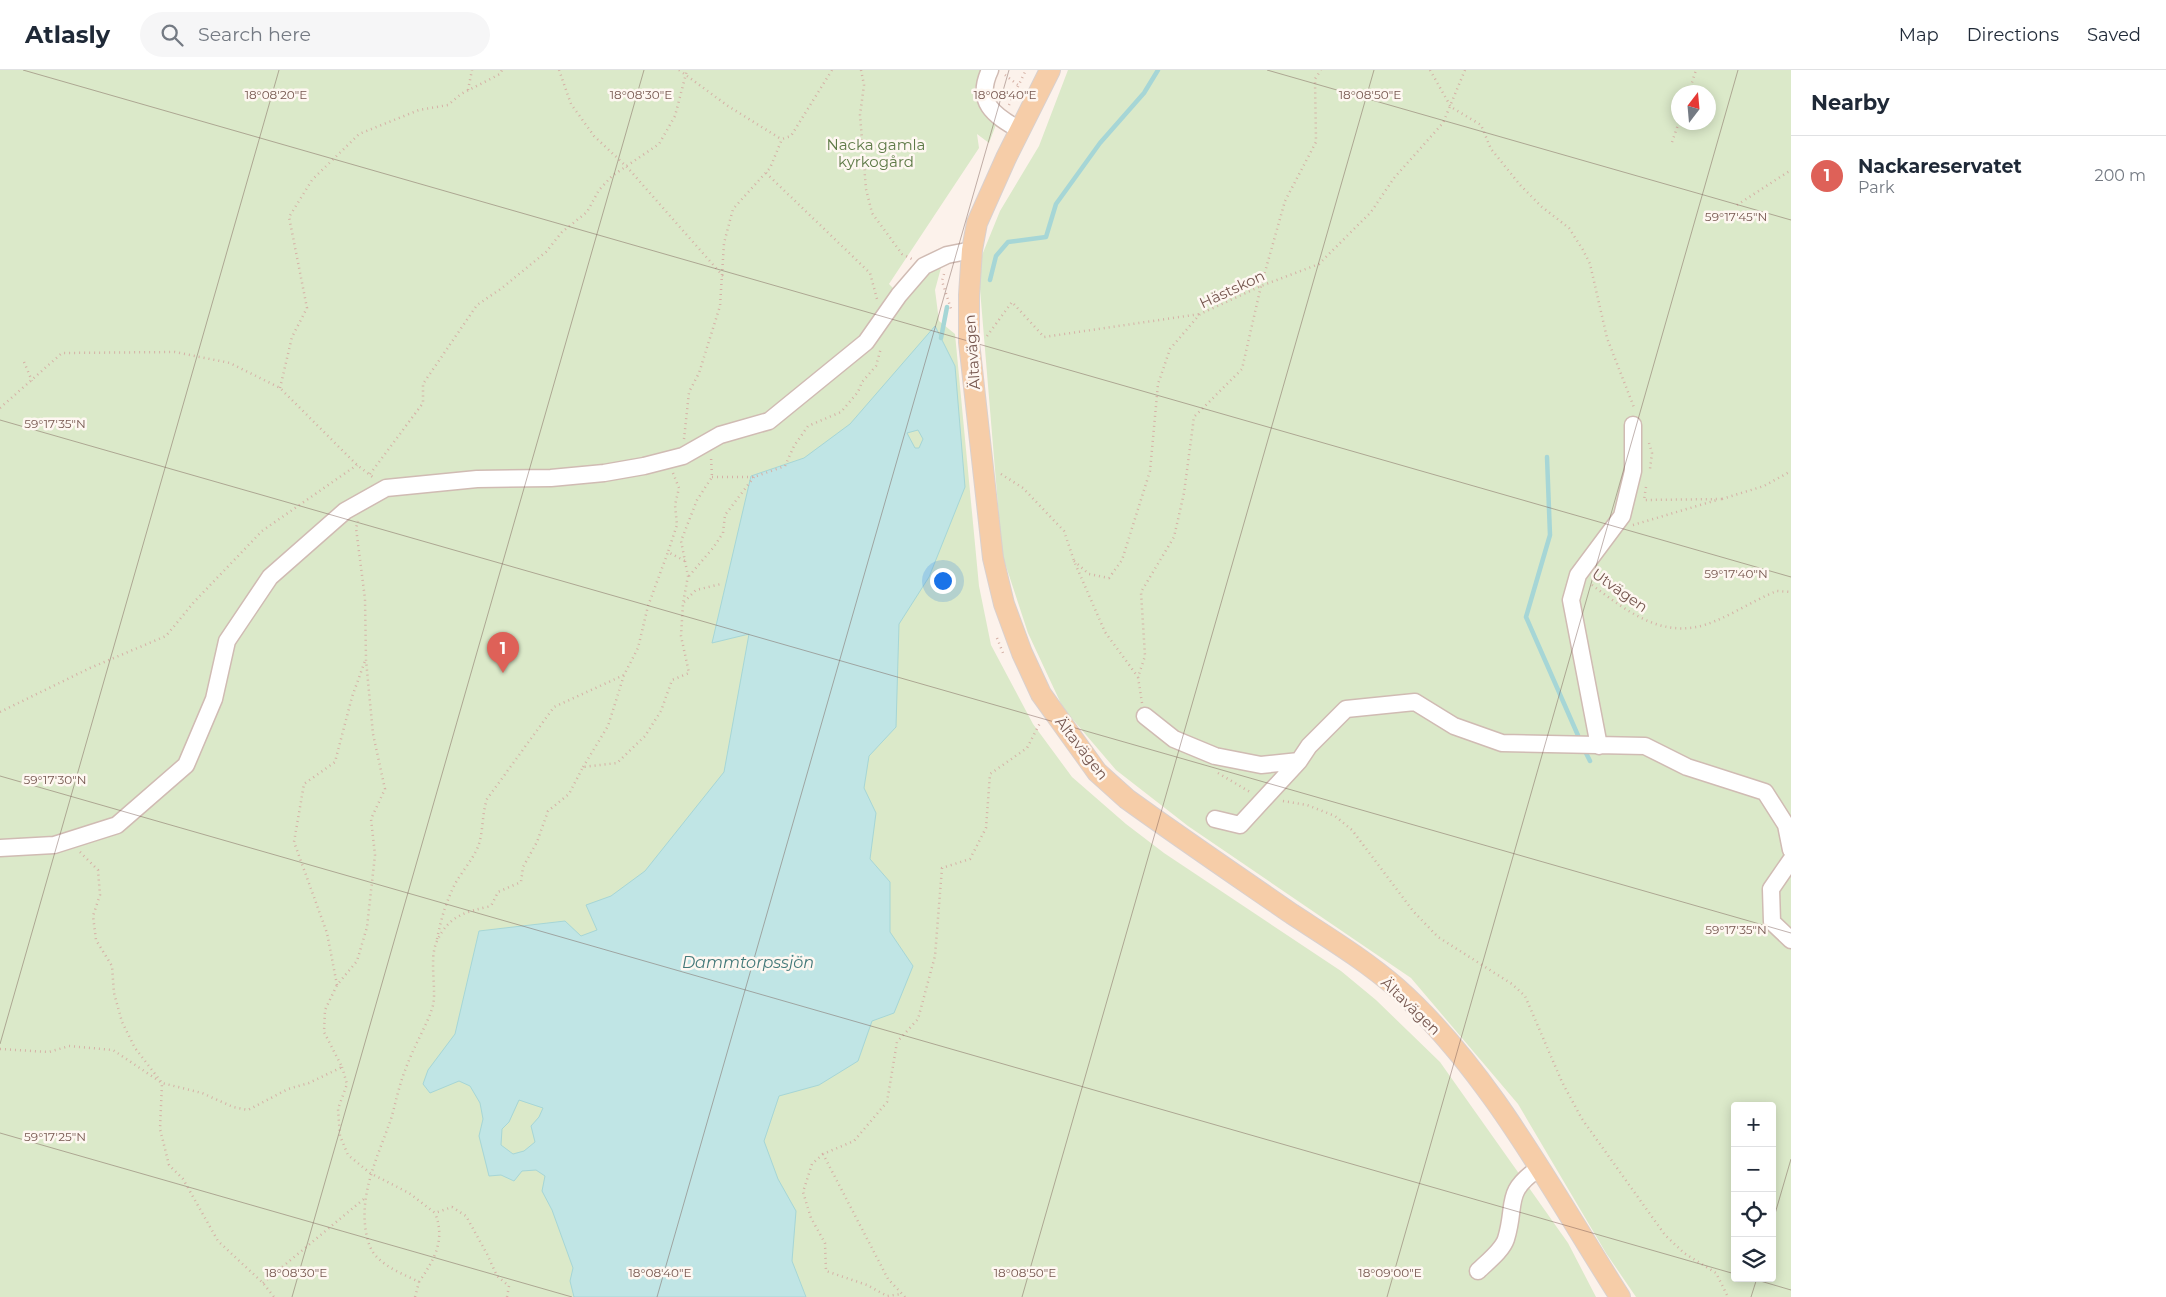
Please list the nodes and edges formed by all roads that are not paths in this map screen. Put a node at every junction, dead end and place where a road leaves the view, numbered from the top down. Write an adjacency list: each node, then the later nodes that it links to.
1 (990, 70): 3 (street)
2 (1050, 70): 3 (main road, Ältavägen)
3 (1020, 130): 4 (main road, Ältavägen)
4 (972, 250): 10 (street); 14 (main road, Ältavägen)
5 (1635, 420): 7 (street)
6 (1145, 716): 8 (street)
7 (1599, 746): 8 (street); 11 (street)
8 (1299, 761): 9 (street)
9 (1215, 819)
10 (0, 848)
11 (1791, 850)
12 (1791, 860): 13 (street)
13 (1791, 940)
14 (1539, 1168): 15 (street); 16 (main road, Ältavägen)
15 (1478, 1271)
16 (1620, 1297)

